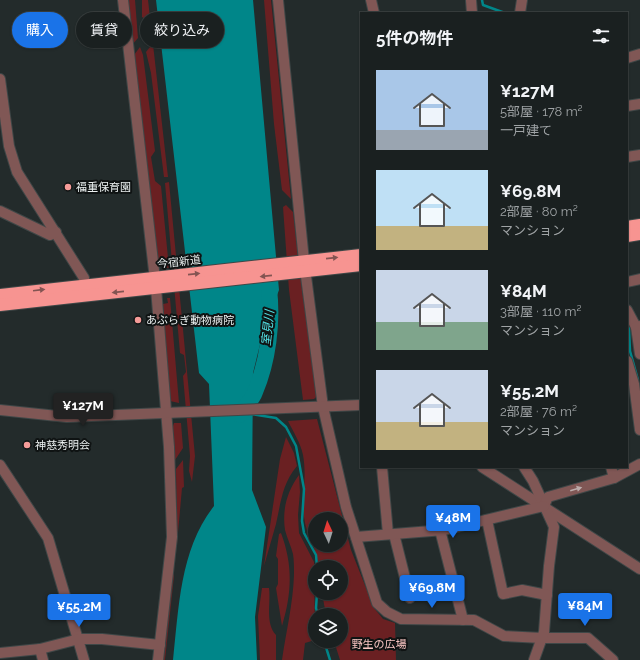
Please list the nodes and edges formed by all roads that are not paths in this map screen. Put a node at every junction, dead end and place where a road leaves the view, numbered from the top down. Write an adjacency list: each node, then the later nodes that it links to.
1 (123, 0): 27 (street)
2 (278, 0): 24 (street)
3 (371, 0): 6 (street)
4 (471, 0): 7 (street)
5 (522, 0): 8 (street)
6 (374, 12)
7 (472, 12)
8 (520, 12)
9 (640, 54): 10 (street)
10 (628, 58)
11 (0, 79): 19 (street)
12 (640, 104): 13 (street)
13 (628, 106)
14 (640, 155): 15 (street)
15 (628, 157)
16 (0, 211): 19 (street)
17 (640, 225): 18 (highway)
18 (628, 227)
19 (56, 232): 28 (street)
20 (640, 234): 21 (highway)
21 (628, 236)
22 (360, 255): 24 (highway, 今宿新道, one-way to 22)
23 (360, 265): 24 (highway, 今宿新道)
24 (304, 267): 27 (highway, 今宿新道); 36 (street)
25 (640, 279): 26 (street)
26 (628, 282)
27 (156, 283): 28 (highway, 今宿新道); 30 (highway, 今宿新道, one-way to 30); 38 (street)
28 (85, 285): 29 (highway, 今宿新道, one-way to 28)
29 (0, 295)
30 (0, 305)
31 (628, 311): 32 (street)
32 (638, 326): 33 (street)
33 (640, 354)
34 (628, 364): 39 (street)
35 (360, 405): 36 (street)
36 (323, 407): 38 (street); 51 (street)
37 (0, 410): 38 (street)
38 (166, 412): 58 (street)
39 (640, 430)
40 (640, 464): 46 (street)
41 (0, 465): 57 (street)
42 (382, 468): 50 (street)
43 (484, 468): 47 (street)
44 (525, 468): 47 (street)
45 (611, 468): 46 (street)
46 (614, 478): 47 (street, one-way to 46)
47 (544, 506): 48 (street); 52 (street); 53 (street)
48 (487, 520): 49 (street); 53 (street)
49 (440, 530): 50 (street); 55 (street)
50 (391, 534): 51 (street); 54 (street)
51 (356, 537): 55 (street)
52 (640, 569)
53 (547, 594): 56 (street)
54 (410, 598)
55 (464, 620): 56 (street)
56 (542, 638): 64 (street); 65 (street)
57 (79, 639): 58 (street); 59 (street); 62 (street)
58 (160, 645): 63 (street)
59 (40, 649): 60 (street); 61 (street)
60 (0, 653)
61 (43, 660)
62 (84, 660)
63 (158, 660)
64 (534, 660)
65 (613, 660)

